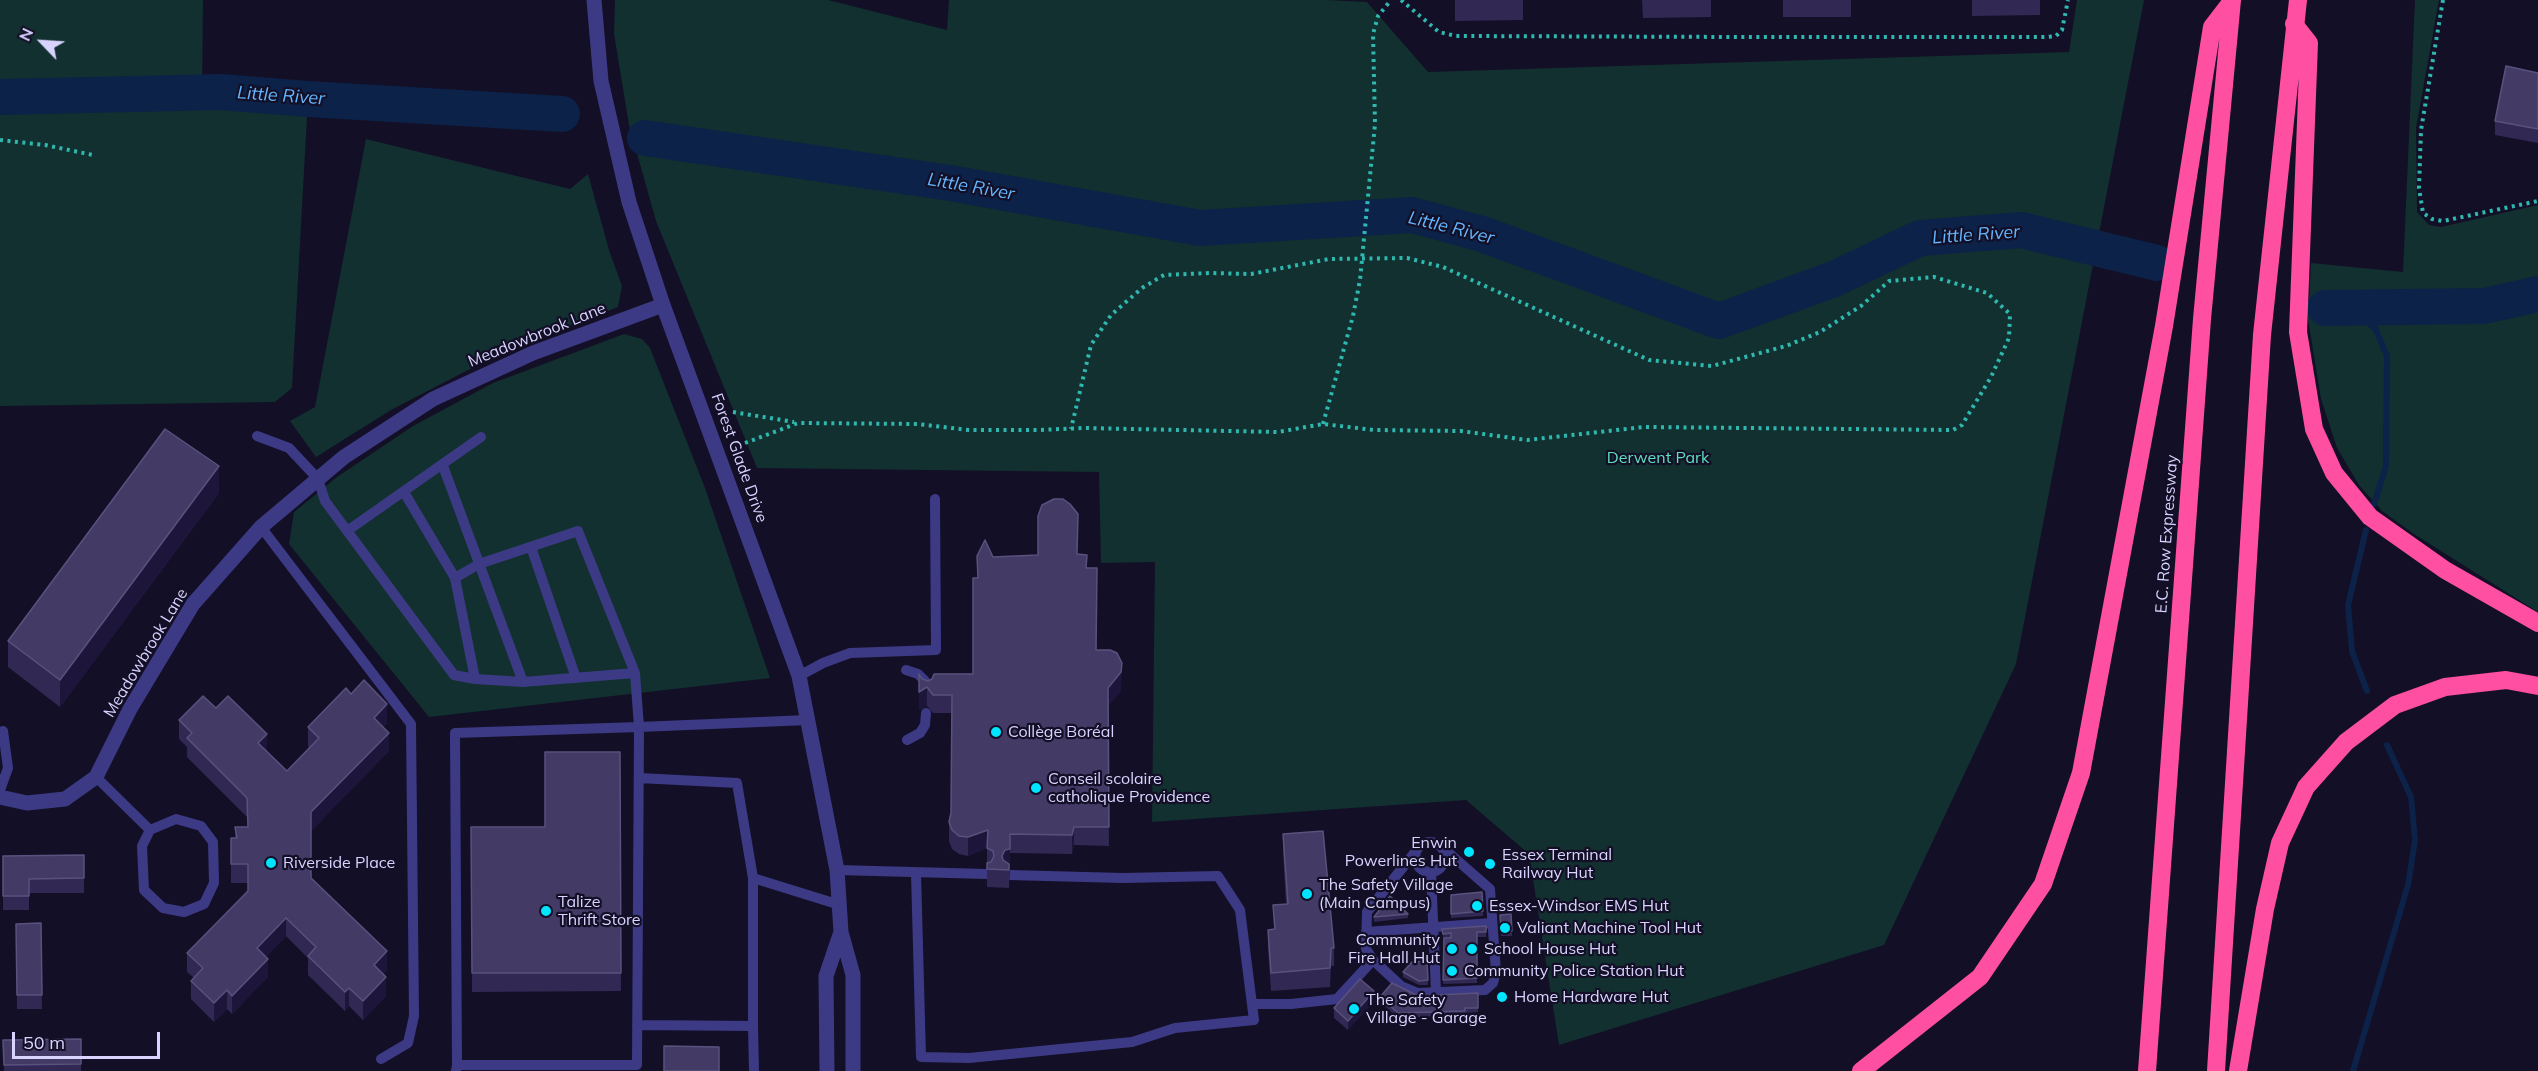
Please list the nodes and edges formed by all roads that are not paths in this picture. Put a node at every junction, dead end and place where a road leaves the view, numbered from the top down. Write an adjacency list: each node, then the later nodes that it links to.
1 (594, 0): 5 (street, Forest Glade Drive)
2 (2298, 0): 4 (highway)
3 (2232, 1): 57 (highway, E.C. Row Expressway); 61 (highway)
4 (2294, 24): 17 (highway); 62 (highway)
5 (663, 305): 9 (street, Meadowbrook Lane); 20 (street, Forest Glade Drive)
6 (257, 436): 9 (lane)
7 (481, 437): 8 (lane)
8 (443, 466): 10 (lane); 15 (lane)
9 (318, 478): 12 (street, Meadowbrook Lane); 13 (lane)
10 (404, 492): 13 (lane); 16 (lane)
11 (934, 499): 20 (lane)
12 (261, 527): 31 (street, Meadowbrook Lane); 54 (lane)
13 (347, 531): 22 (lane)
14 (531, 547): 15 (lane); 19 (lane); 21 (lane)
15 (479, 564): 16 (lane); 23 (lane)
16 (455, 578): 22 (lane)
17 (2538, 623)
18 (906, 670): 25 (lane)
19 (635, 673): 21 (lane); 28 (lane)
20 (799, 676): 27 (street, Forest Glade Drive)
21 (576, 678): 23 (lane)
22 (476, 680): 23 (lane)
23 (523, 682)
24 (2538, 686): 63 (highway)
25 (927, 692)
26 (926, 713): 30 (lane)
27 (808, 720): 28 (lane); 38 (street, Forest Glade Drive)
28 (639, 727): 32 (lane); 55 (lane)
29 (3, 731): 33 (lane)
30 (907, 740)
31 (96, 777): 34 (street, Meadowbrook Lane); 35 (lane)
32 (639, 778): 43 (lane); 52 (lane)
33 (0, 790)
34 (0, 797)
35 (150, 830): 35 (lane)
36 (1442, 846): 37 (lane); 39 (lane); 45 (lane)
37 (1416, 851): 39 (lane); 48 (lane)
38 (837, 870): 40 (lane); 44 (street, Forest Glade Drive)
39 (1431, 872): 46 (lane)
40 (916, 873): 41 (lane); 51 (lane)
41 (987, 874)
42 (1009, 875): 51 (lane)
43 (753, 878): 44 (lane); 53 (lane)
44 (840, 905): 47 (street, Forest Glade Drive)
45 (1492, 923): 46 (lane); 50 (lane)
46 (1434, 927): 48 (lane); 50 (lane)
47 (841, 932): 59 (street, Forest Glade Drive); 60 (street, Forest Glade Drive)
48 (1366, 932): 49 (lane)
49 (1373, 960): 50 (lane); 51 (lane)
50 (1436, 992)
51 (1252, 1004)
52 (637, 1025): 53 (lane); 56 (lane)
53 (753, 1026): 58 (lane)
54 (381, 1059)
55 (457, 1068): 56 (lane)
56 (485, 1068)
57 (2147, 1069)
58 (754, 1071)
59 (827, 1071)
60 (853, 1071)
61 (1861, 1071)
62 (2216, 1071)
63 (2238, 1071)

